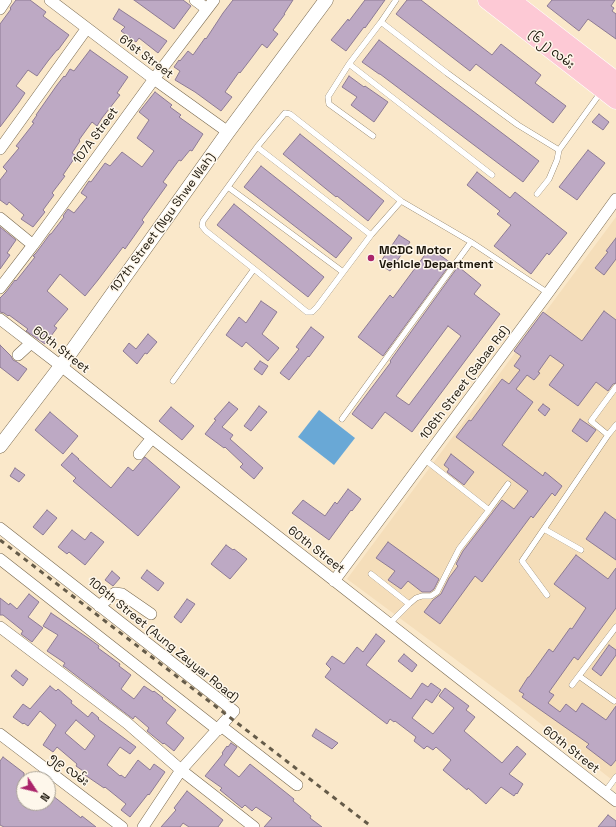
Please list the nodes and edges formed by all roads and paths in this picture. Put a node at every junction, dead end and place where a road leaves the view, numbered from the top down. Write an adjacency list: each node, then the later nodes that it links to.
1 (6, 0): 9 (street)
2 (50, 0): 11 (street, 61st Street)
3 (195, 0): 8 (street)
4 (326, 0): 15 (street, 107th Street (Ngu Shwe Wah))
5 (396, 0): 10 (lane)
6 (487, 0): 14 (main road, (၆၂) လမ်း)
7 (511, 0): 14 (main road, (၆၂) လမ်း)
8 (210, 5): 13 (street, 107A Street)
9 (0, 9)
10 (380, 22): 12 (lane); 19 (lane)
11 (87, 28): 13 (street, 61st Street); 18 (street)
12 (349, 64): 16 (lane); 20 (lane)
13 (154, 79): 15 (street, 61st Street); 28 (street, 107A Street)
14 (612, 87): 19 (lane)
15 (228, 132): 36 (street, 107th Street (Ngu Shwe Wah))
16 (373, 136)
17 (257, 147): 21 (lane); 24 (lane); 26 (lane)
18 (0, 150)
19 (559, 150): 22 (lane)
20 (492, 175)
21 (228, 186): 29 (lane); 30 (lane)
22 (537, 194)
23 (616, 199): 32 (street, 106th Street (Sabae Rd))
24 (401, 201): 26 (lane); 27 (lane)
25 (0, 218): 28 (street)
26 (371, 235): 30 (lane)
27 (471, 242): 32 (lane); 39 (lane)
28 (33, 245): 31 (street, 107A Street)
29 (254, 269): 30 (lane); 37 (lane)
30 (343, 272)
31 (0, 288)
32 (548, 293): 45 (street, 106th Street (Sabae Rd))
33 (0, 319): 34 (street, 60th Street)
34 (31, 343): 35 (street); 36 (street, 60th Street)
35 (18, 355)
36 (61, 366): 42 (street, 60th Street); 43 (street, 107th Street (Ngu Shwe Wah))
37 (174, 382)
38 (616, 387): 41 (lane)
39 (342, 419)
40 (616, 425): 41 (lane)
41 (608, 435): 49 (lane)
42 (152, 438): 44 (street); 53 (street, 60th Street)
43 (2, 444)
44 (139, 454)
45 (424, 459): 47 (lane); 53 (street, 106th Street (Sabae Rd))
46 (508, 484): 47 (lane)
47 (489, 510): 55 (lane)
48 (0, 528): 56 (street, 106th Street (Aung Zayyar Road))
49 (544, 529): 50 (lane); 54 (lane)
50 (581, 550)
51 (0, 559): 64 (street)
52 (371, 574): 55 (lane)
53 (334, 581): 58 (street, 60th Street)
54 (547, 595)
55 (409, 604): 58 (lane)
56 (99, 606): 57 (street); 64 (street, 106th Street (Aung Zayyar Road))
57 (151, 614)
58 (390, 624): 69 (street, 60th Street)
59 (0, 627): 66 (street)
60 (616, 627): 61 (lane)
61 (579, 676): 62 (lane); 63 (lane)
62 (572, 686)
63 (614, 701)
64 (220, 728): 66 (street, 106th Street (Aung Zayyar Road)); 68 (street)
65 (0, 734): 71 (street, ၅၉ လမ်း)
66 (181, 770): 72 (street, 106th Street (Aung Zayyar Road)); 73 (street)
67 (616, 777): 69 (lane)
68 (297, 785)
69 (605, 792): 70 (street, 60th Street)
70 (616, 801)
71 (122, 827)
72 (143, 827)
73 (254, 827)

